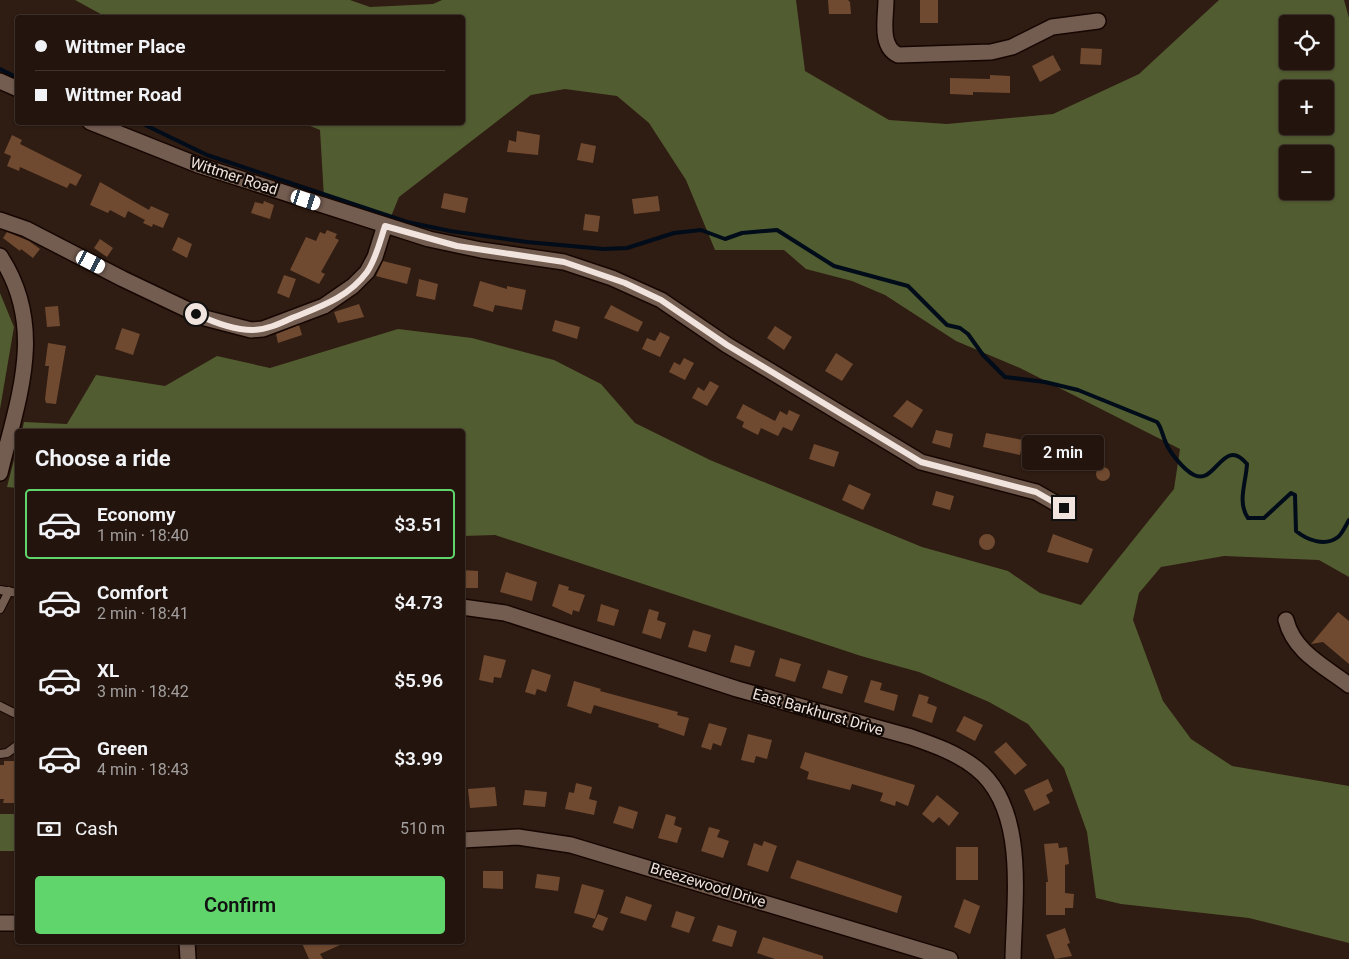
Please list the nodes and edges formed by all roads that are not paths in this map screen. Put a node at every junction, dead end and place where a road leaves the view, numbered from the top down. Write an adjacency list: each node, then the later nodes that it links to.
1 (886, 0): 2 (street)
2 (1098, 21)
3 (0, 81): 4 (street)
4 (15, 88)
5 (98, 125): 7 (street, Wittmer Road)
6 (0, 220): 7 (street)
7 (385, 226): 10 (street, Wittmer Road)
8 (0, 256): 9 (street)
9 (0, 473)
10 (1064, 508)
11 (0, 590): 12 (lane)
12 (9, 591): 13 (lane); 15 (lane)
13 (15, 592)
14 (465, 607): 28 (street, East Barkhurst Drive)
15 (0, 609)
16 (1286, 620): 17 (street)
17 (1349, 685)
18 (0, 706): 19 (lane)
19 (15, 714)
20 (15, 747): 21 (lane)
21 (0, 754)
22 (465, 840): 27 (street, Breezewood Drive)
23 (0, 922): 24 (street)
24 (15, 923)
25 (187, 944): 26 (street)
26 (188, 959)
27 (950, 959)
28 (1013, 959)

